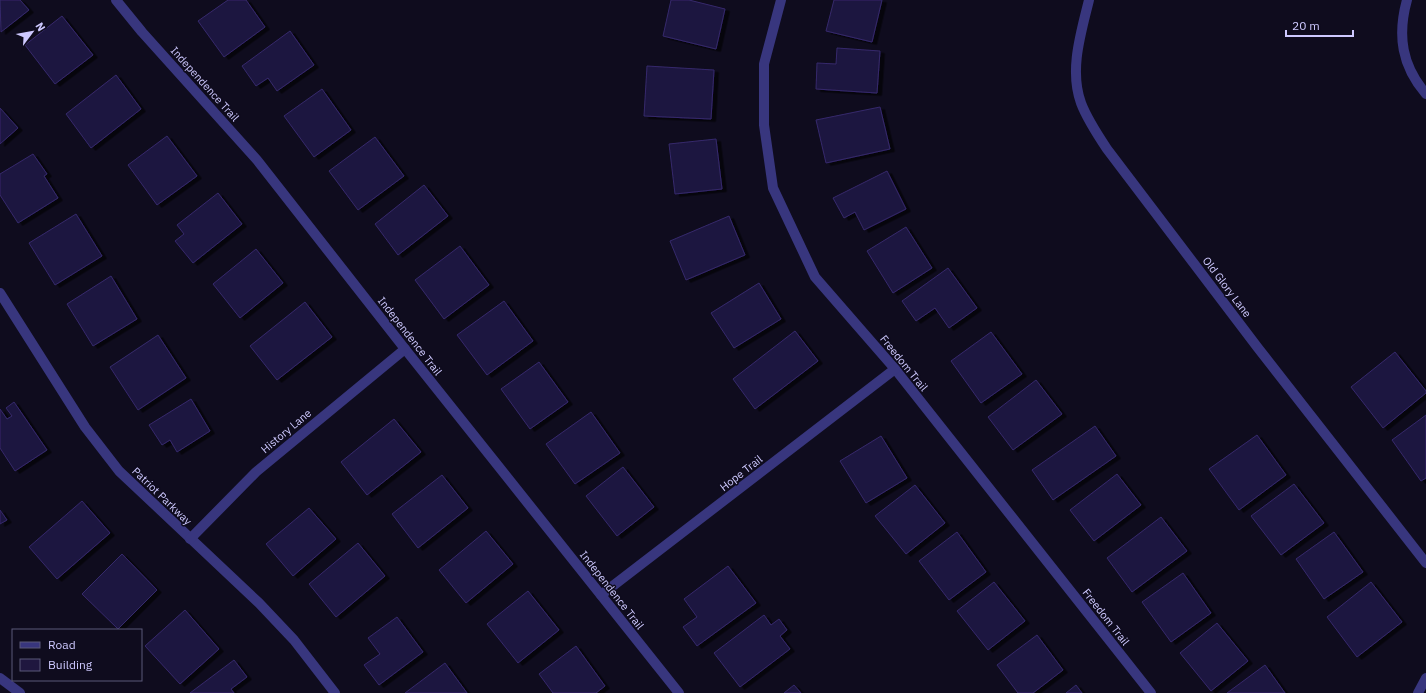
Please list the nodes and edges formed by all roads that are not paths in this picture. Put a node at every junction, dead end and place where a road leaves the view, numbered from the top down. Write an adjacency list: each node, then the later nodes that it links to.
1 (116, 0): 7 (street, Independence Trail)
2 (781, 0): 8 (street, Freedom Trail)
3 (1089, 0): 10 (street, Old Glory Lane)
4 (1407, 0): 5 (street)
5 (1426, 94)
6 (0, 293): 9 (street, Patriot Parkway)
7 (405, 349): 9 (street, History Lane); 11 (street, Independence Trail)
8 (895, 369): 11 (street, Hope Trail); 17 (street, Freedom Trail)
9 (190, 540): 15 (street, Patriot Parkway)
10 (1426, 563)
11 (601, 595): 16 (street, Independence Trail)
12 (0, 678): 14 (street)
13 (1426, 678): 18 (street)
14 (20, 693)
15 (335, 693)
16 (679, 693)
17 (1151, 693)
18 (1418, 693)

